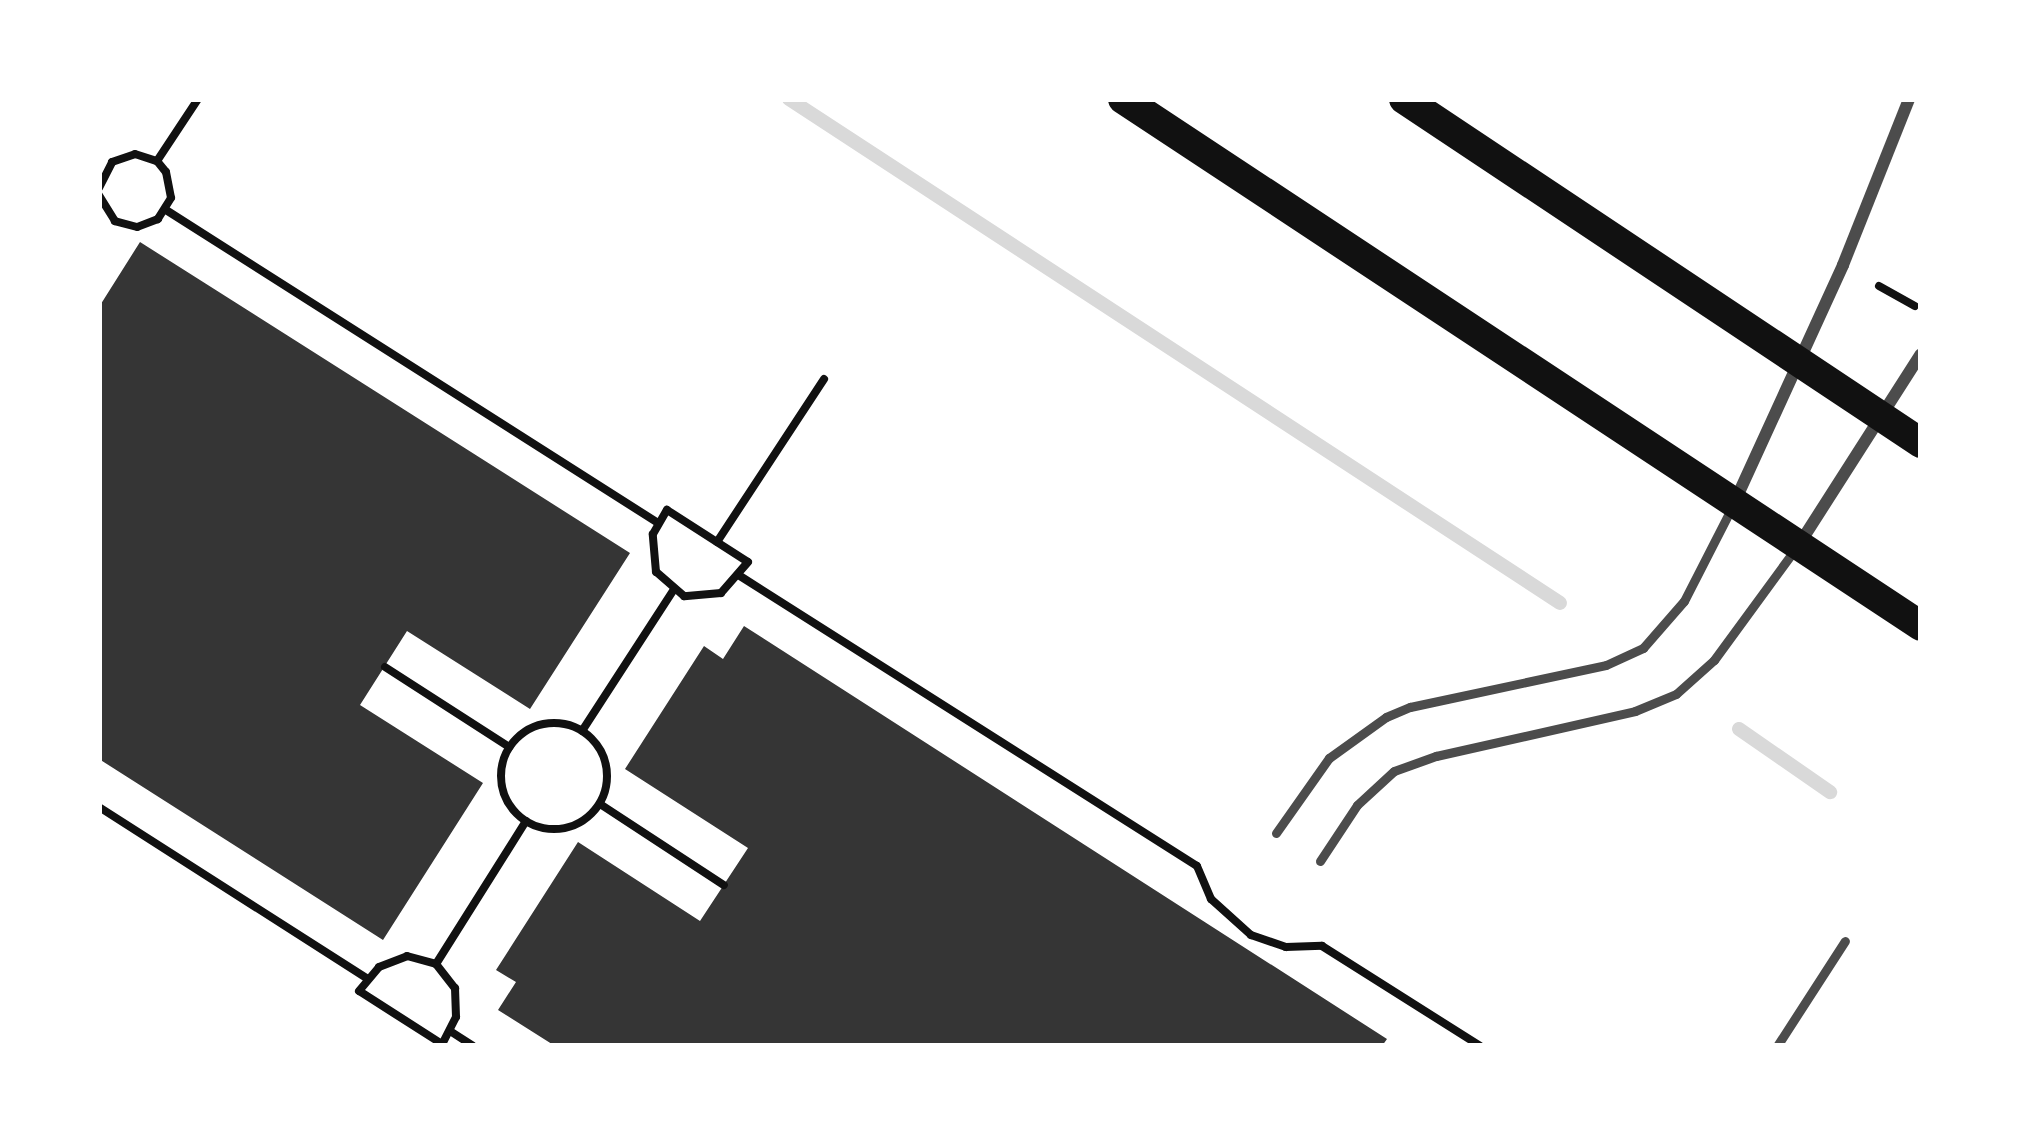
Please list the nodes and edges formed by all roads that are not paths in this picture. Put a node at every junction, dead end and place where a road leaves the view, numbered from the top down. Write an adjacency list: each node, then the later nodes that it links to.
1 (1123, 99): 8 (main road)
2 (1404, 99): 5 (main road)
3 (1909, 99): 5 (street)
4 (1921, 354): 6 (street)
5 (1799, 362): 6 (main road); 8 (street)
6 (1884, 418): 7 (main road); 9 (street)
7 (1921, 443)
8 (1736, 499): 9 (main road); 11 (lane)
9 (1799, 544): 10 (main road); 12 (lane)
10 (1921, 626)
11 (1276, 833)
12 (1320, 861)
13 (1845, 941): 14 (lane)
14 (1777, 1046)

